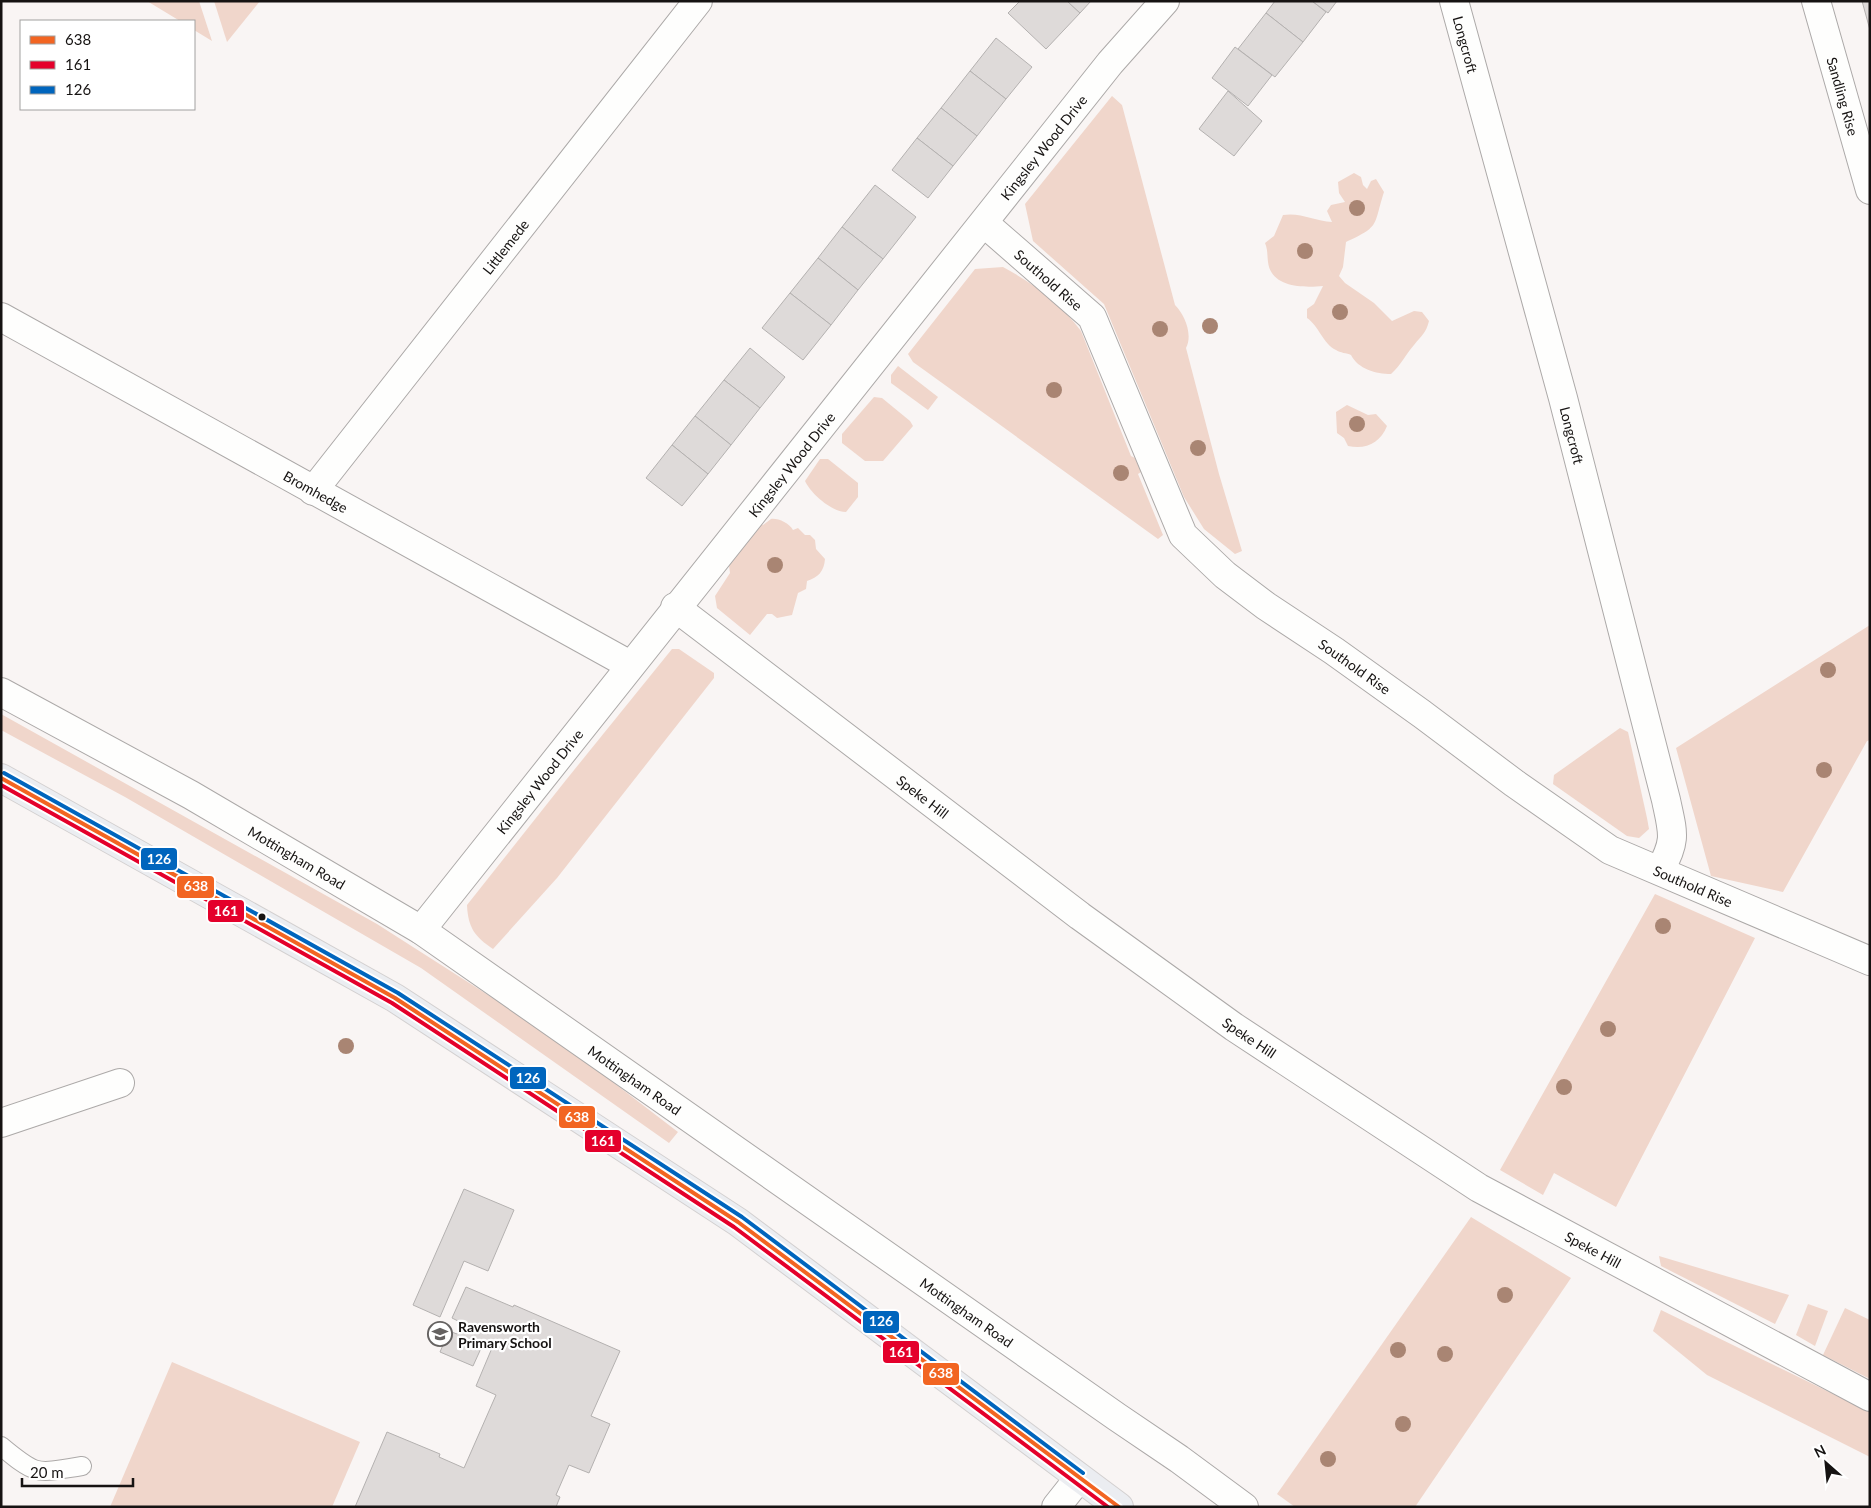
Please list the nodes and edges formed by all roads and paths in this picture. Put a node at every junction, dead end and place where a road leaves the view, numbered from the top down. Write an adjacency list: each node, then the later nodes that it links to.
1 (698, 1): 8 (street, Littlemede)
2 (1165, 1): 6 (street, Kingsley Wood Drive)
3 (1454, 1): 13 (street, Longcroft)
4 (1816, 1): 5 (street, Sandling Rise)
5 (1870, 190)
6 (984, 223): 9 (street, Kingsley Wood Drive); 13 (street, Southold Rise)
7 (1, 317): 8 (street, Bromhedge)
8 (313, 491): 10 (street, Bromhedge)
9 (675, 607): 10 (street, Kingsley Wood Drive); 18 (street, Speke Hill)
10 (630, 665): 14 (street, Kingsley Wood Drive)
11 (1, 692): 14 (street, Mottingham Road)
12 (1, 778): 21 (main road)
13 (1660, 870): 15 (street, Southold Rise)
14 (421, 930): 24 (street, Mottingham Road)
15 (1870, 961)
16 (120, 1083): 17 (street)
17 (1, 1123)
18 (1870, 1397)
19 (1, 1446): 20 (lane)
20 (82, 1466)
21 (1079, 1478): 22 (street); 23 (main road)
22 (1056, 1507)
23 (1119, 1507)
24 (1244, 1507)

